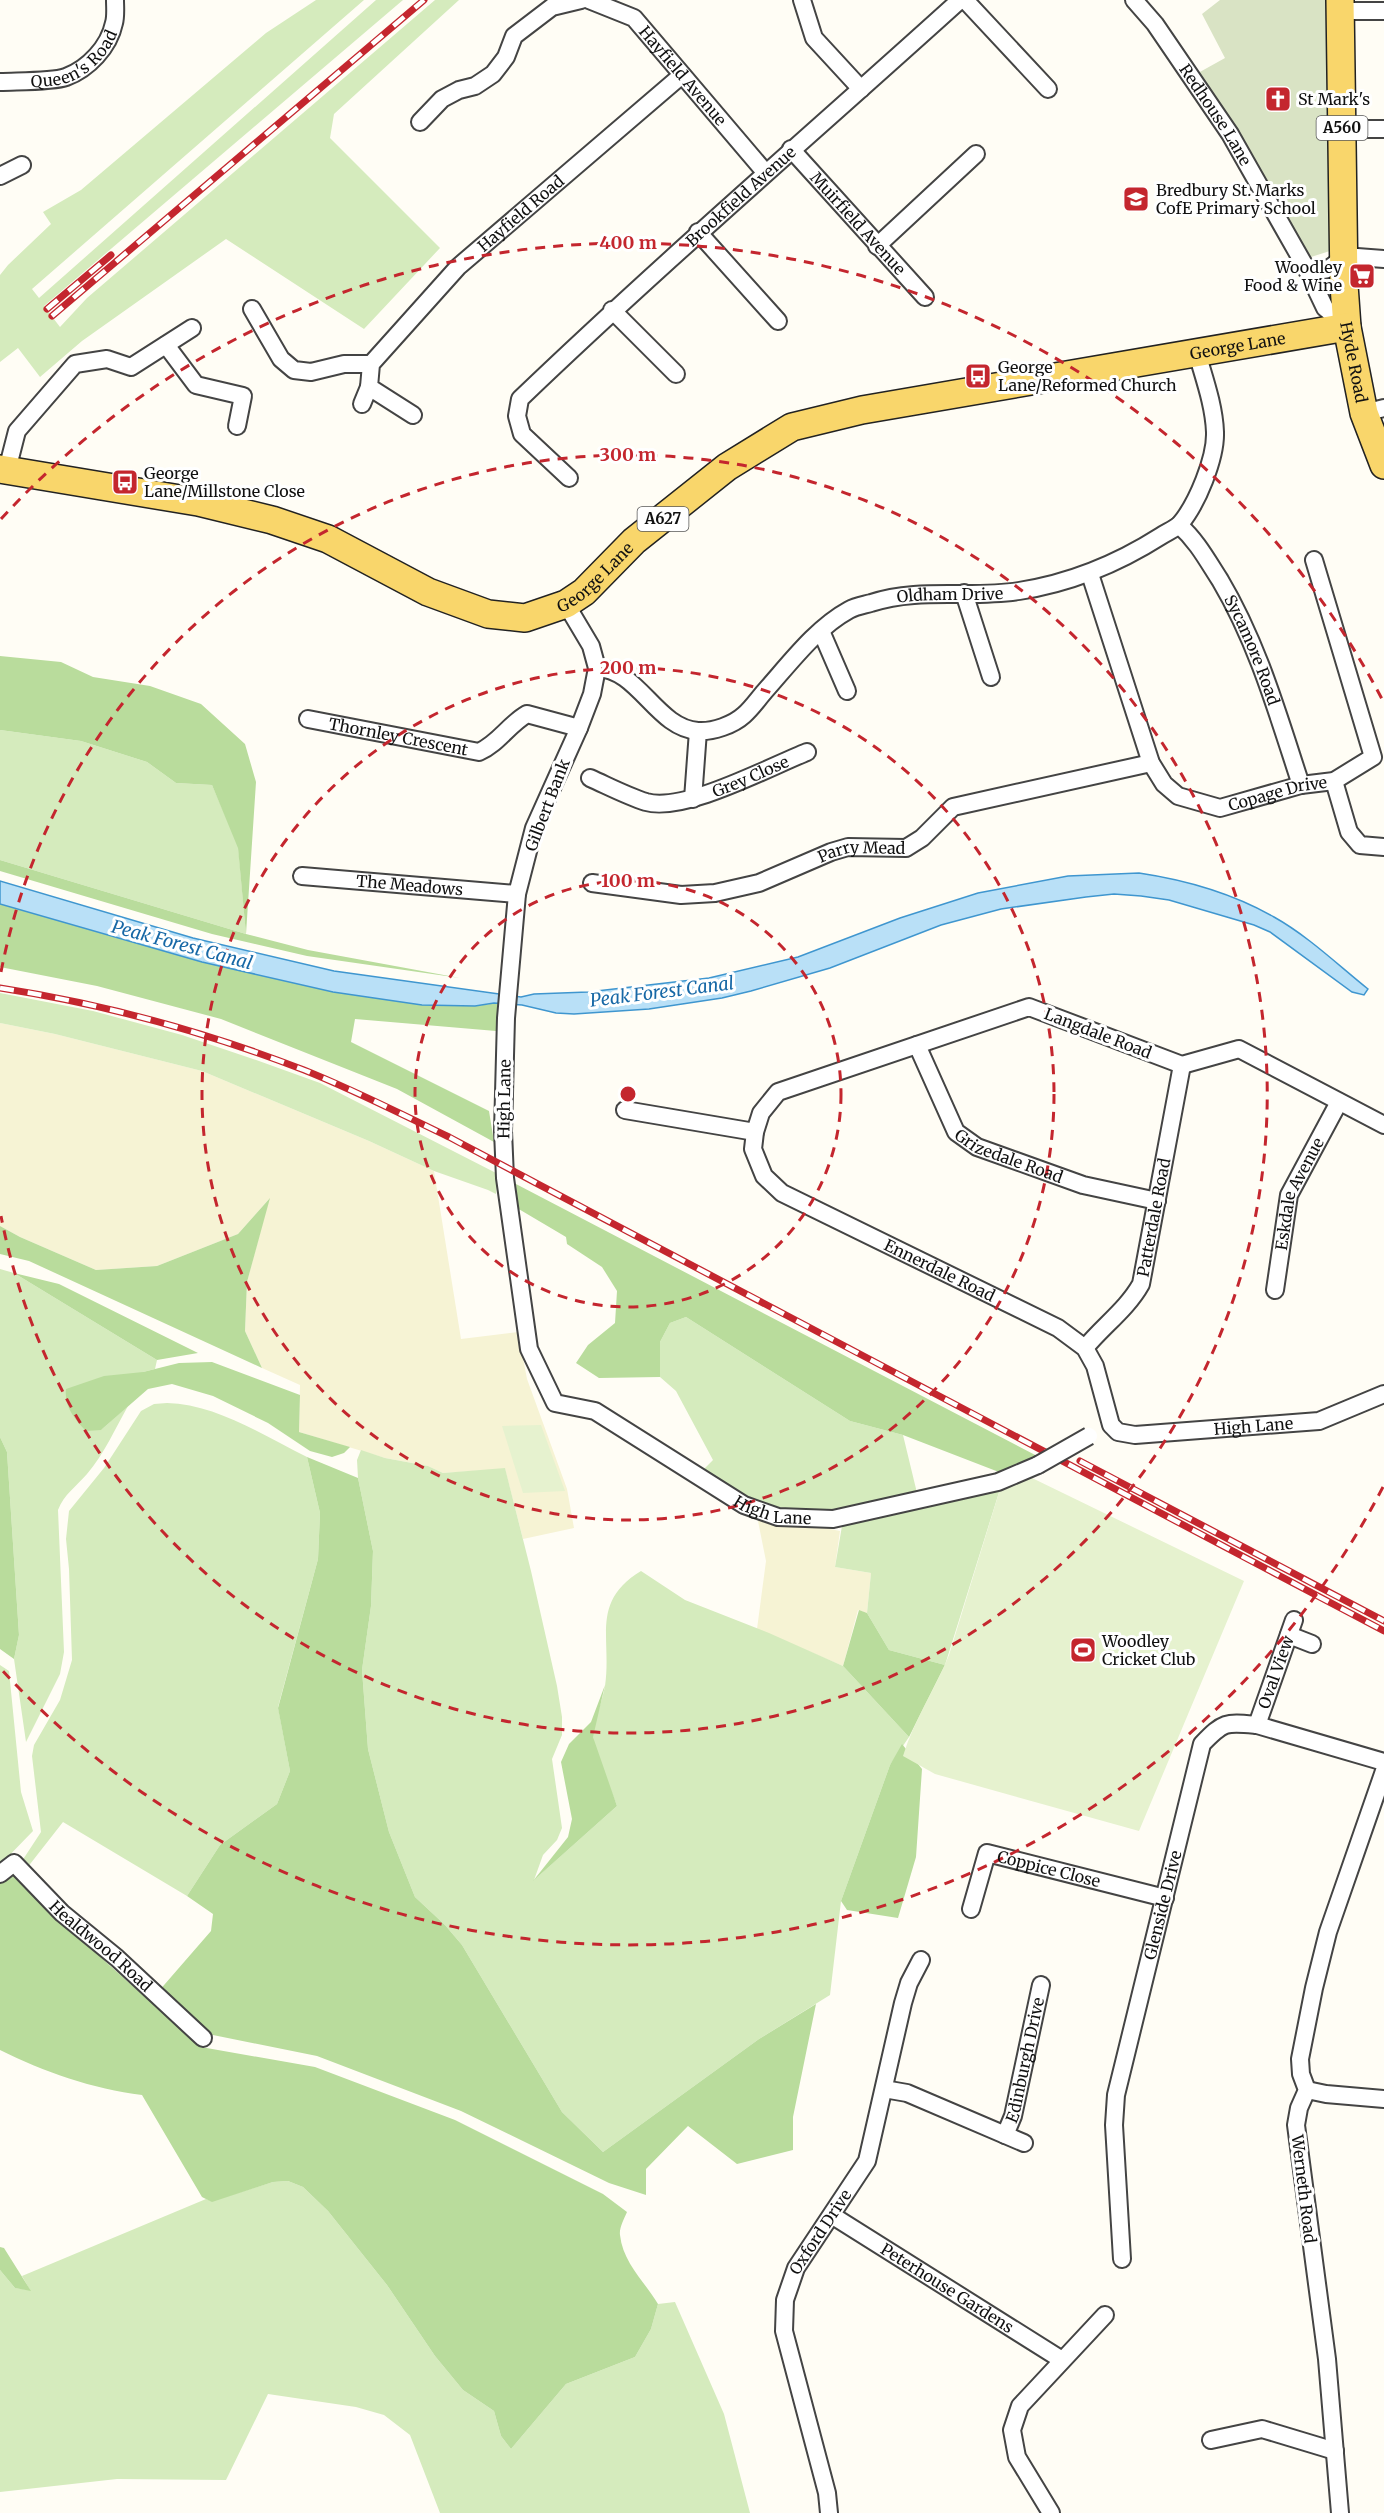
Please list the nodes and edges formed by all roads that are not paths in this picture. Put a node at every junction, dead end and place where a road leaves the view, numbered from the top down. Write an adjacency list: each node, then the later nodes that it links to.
1 (115, 0): 10 (street, Queen's Road)
2 (591, 0): 9 (street, Hayfield Avenue); 13 (street, Hayfield Avenue)
3 (802, 0): 11 (street)
4 (960, 0): 11 (street, Brookfield Avenue)
5 (965, 0): 12 (street)
6 (1134, 0): 25 (street, Redhouse Lane)
7 (1340, 5): 8 (street); 14 (main road, A560)
8 (1384, 10)
9 (682, 75): 19 (street, Hayfield Avenue); 34 (street, Hayfield Road)
10 (0, 82)
11 (861, 89): 16 (street, Brookfield Avenue)
12 (1048, 89)
13 (420, 122)
14 (1342, 129): 15 (street); 23 (main road, A560)
15 (1384, 129)
16 (791, 149): 19 (street, Brookfield Avenue); 22 (street, Muirfield Avenue)
17 (976, 154): 22 (street)
18 (22, 165): 20 (street)
19 (765, 172): 21 (street, Brookfield Avenue)
20 (0, 176)
21 (698, 232): 28 (street, Brookfield Avenue); 29 (street)
22 (877, 246): 26 (street, Muirfield Avenue)
23 (1344, 256): 24 (street); 25 (street); 30 (main road, Hyde Road / A560)
24 (1384, 259)
25 (1305, 266): 30 (street, Redhouse Lane)
26 (925, 297)
27 (252, 309): 34 (street)
28 (612, 310): 35 (street); 43 (street, Brookfield Avenue)
29 (778, 321)
30 (1347, 327): 33 (main road, George Lane / A627); 38 (main road, Hyde Road / A560)
31 (192, 328): 32 (street)
32 (166, 345): 40 (street); 42 (street)
33 (1197, 352): 44 (street, Oldham Drive); 48 (main road, George Lane / A627)
34 (371, 364): 36 (street)
35 (676, 374)
36 (369, 387): 37 (street); 39 (street)
37 (362, 404)
38 (1374, 410): 41 (main road, Hyde Road / A560)
39 (413, 415)
40 (237, 426)
41 (1384, 465)
42 (3, 470): 48 (main road, George Lane / A627)
43 (569, 478)
44 (1179, 525): 46 (street, Oldham Drive); 60 (street, Sycamore Road)
45 (1314, 560): 59 (street, Copage Drive)
46 (1090, 574): 47 (street, Oldham Drive); 57 (street, Copage Drive)
47 (964, 593): 49 (street, Oldham Drive); 51 (street)
48 (566, 604): 50 (street)
49 (821, 632): 52 (street); 55 (street, Oldham Drive)
50 (597, 668): 54 (street, Gilbert Bank); 55 (street)
51 (991, 677)
52 (847, 691)
53 (308, 719): 54 (street, Thornley Crescent)
54 (579, 728): 65 (street, Gilbert Bank)
55 (698, 731): 61 (street, Grey Close)
56 (807, 752): 61 (street, Grey Close)
57 (1152, 763): 60 (street, Copage Drive); 64 (street, Parry Mead)
58 (590, 778): 61 (street, Grey Close)
59 (1334, 781): 60 (street, Copage Drive); 62 (street)
60 (1301, 785)
61 (693, 799)
62 (1384, 846)
63 (302, 876): 65 (street, The Meadows)
64 (592, 883)
65 (517, 894): 66 (street, Gilbert Bank)
66 (506, 1018): 77 (street, High Lane, bridge)
67 (917, 1045): 68 (street, Langdale Road); 72 (street, Langdale Road); 73 (street, Grizedale Road)
68 (1182, 1065): 69 (street); 73 (street, Patterdale Road)
69 (1339, 1102): 71 (street); 74 (street, Eskdale Avenue)
70 (625, 1110): 72 (street)
71 (1384, 1125)
72 (755, 1132): 75 (street, Ennerdale Road)
73 (1157, 1201): 75 (street, Patterdale Road)
74 (1275, 1290)
75 (1085, 1348): 77 (street, Ennerdale Road)
76 (1384, 1394): 77 (street, High Lane)
77 (1112, 1425)
78 (1312, 1644): 79 (street, Oval View)
79 (1257, 1725): 80 (street, Glenside Drive); 83 (street, Glenside Drive)
80 (1384, 1762)
81 (1384, 1770): 89 (street)
82 (0, 1874): 87 (street, Healdwood Road)
83 (1165, 1898): 84 (street, Coppice Close); 94 (street, Glenside Drive)
84 (971, 1909)
85 (921, 1960): 88 (street, Oxford Drive)
86 (1041, 1985): 91 (street, Edinburgh Drive)
87 (203, 2038)
88 (884, 2089): 91 (street, Edinburgh Drive); 93 (street, Oxford Drive)
89 (1307, 2090): 90 (street); 98 (street, Werneth Road)
90 (1384, 2099)
91 (1005, 2135): 92 (street, Edinburgh Drive)
92 (1024, 2143)
93 (833, 2216): 96 (street, Peterhouse Gardens); 99 (street, Oxford Drive)
94 (1122, 2259)
95 (1105, 2315): 96 (street)
96 (1062, 2360): 100 (street)
97 (1211, 2440): 98 (street)
98 (1335, 2451): 101 (street, Werneth Road)
99 (829, 2513)
100 (1051, 2513)
101 (1340, 2513)

